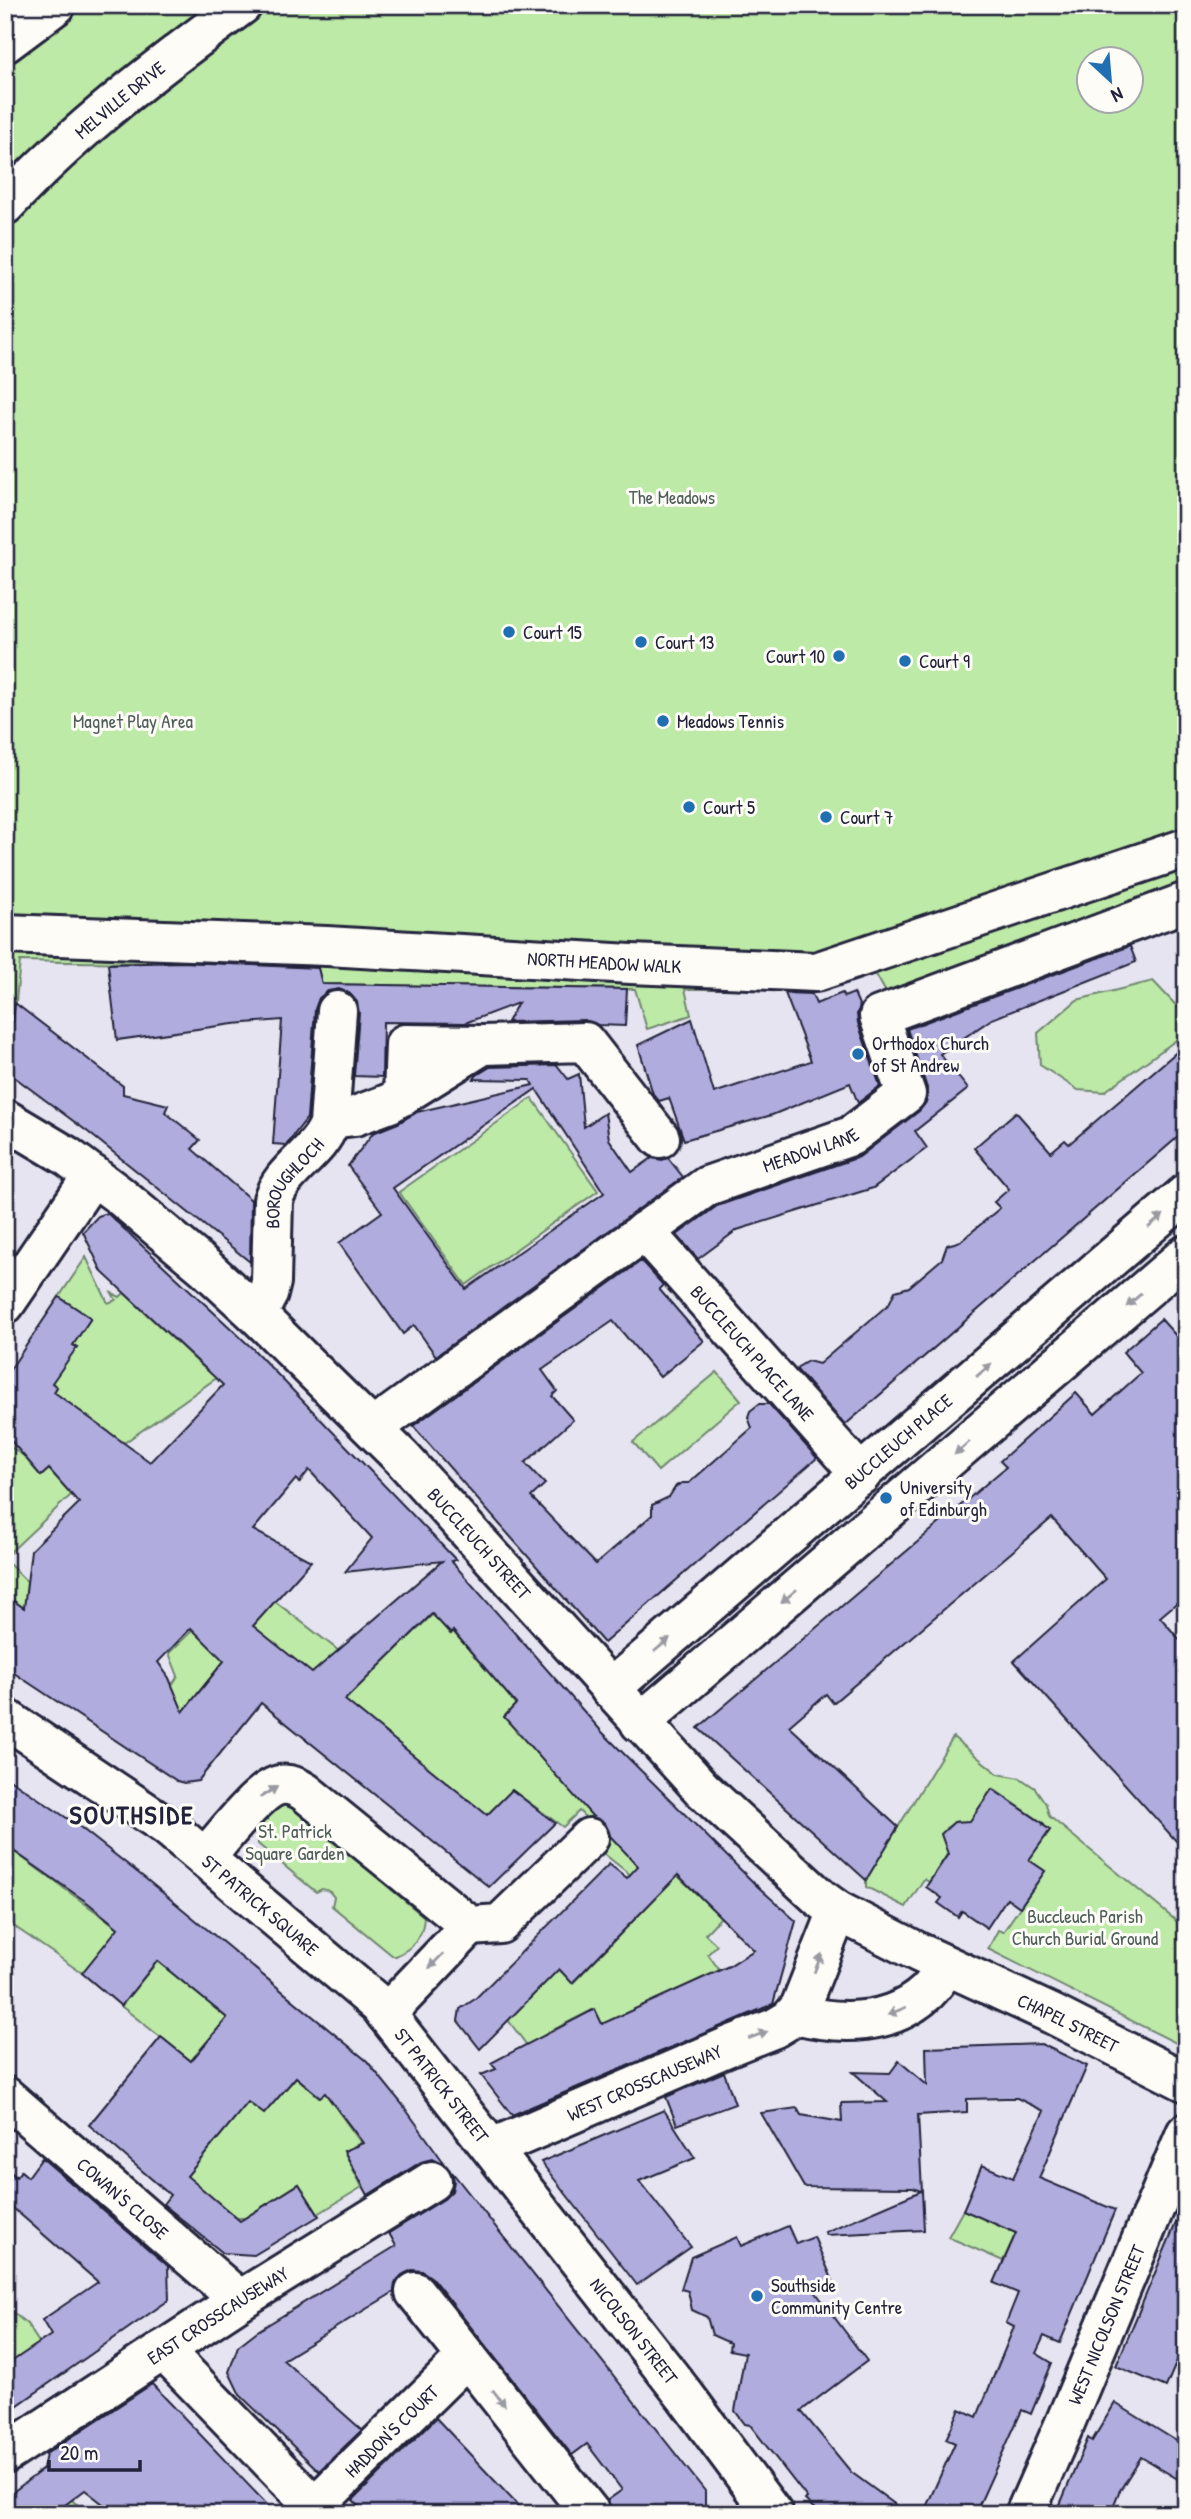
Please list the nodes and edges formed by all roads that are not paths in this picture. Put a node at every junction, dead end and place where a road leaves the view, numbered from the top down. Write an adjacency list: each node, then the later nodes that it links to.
1 (57, 5): 3 (street)
2 (242, 5): 4 (street, MELVILLE DRIVE)
3 (5, 43)
4 (5, 205)
5 (1186, 848): 7 (street, NORTH MEADOW WALK)
6 (1186, 902): 14 (street, MEADOW LANE)
7 (5, 934)
8 (337, 1011): 10 (street, BOROUGHLOCH)
9 (5, 1119): 12 (street, BUCCLEUCH STREET)
10 (330, 1119): 11 (street); 17 (street, BOROUGHLOCH)
11 (660, 1138)
12 (93, 1175): 16 (street); 17 (street, BUCCLEUCH STREET)
13 (1186, 1194): 19 (street, BUCCLEUCH PLACE, one-way to 13)
14 (644, 1231): 18 (street, MEADOW LANE); 19 (street, BUCCLEUCH PLACE LANE)
15 (1186, 1255): 22 (street, one-way to 22)
16 (5, 1304)
17 (257, 1315): 18 (street, BUCCLEUCH STREET)
18 (373, 1428): 20 (street, BUCCLEUCH STREET)
19 (861, 1475): 20 (street, BUCCLEUCH PLACE, one-way to 19)
20 (610, 1689): 22 (street, BUCCLEUCH STREET)
21 (5, 1718): 24 (street)
22 (640, 1723): 25 (street, BUCCLEUCH STREET)
23 (589, 1838): 26 (street)
24 (205, 1858): 26 (street, ST PATRICK SQUARE, one-way to 26); 29 (street, ST PATRICK SQUARE)
25 (838, 1911): 27 (street, BUCCLEUCH STREET); 28 (street, one-way to 25)
26 (470, 1926): 29 (street, one-way to 29)
27 (947, 1966): 28 (street, one-way to 28); 30 (street, CHAPEL STREET)
28 (795, 2014): 33 (street, WEST CROSSCAUSEWAY, one-way to 28)
29 (390, 2018): 33 (street, ST PATRICK STREET)
30 (1186, 2082)
31 (5, 2096): 36 (street, COWAN'S CLOSE)
32 (1186, 2133): 43 (street, WEST NICOLSON STREET)
33 (492, 2148): 42 (street, NICOLSON STREET)
34 (432, 2181): 36 (street, EAST CROSSCAUSEWAY)
35 (415, 2292): 38 (street)
36 (240, 2300): 37 (street, EAST CROSSCAUSEWAY)
37 (163, 2350): 39 (street, EAST CROSSCAUSEWAY); 40 (street)
38 (467, 2357): 40 (street, HADDON'S COURT); 41 (street, one-way to 41)
39 (5, 2454)
40 (313, 2509)
41 (591, 2514)
42 (773, 2514)
43 (1025, 2514)

